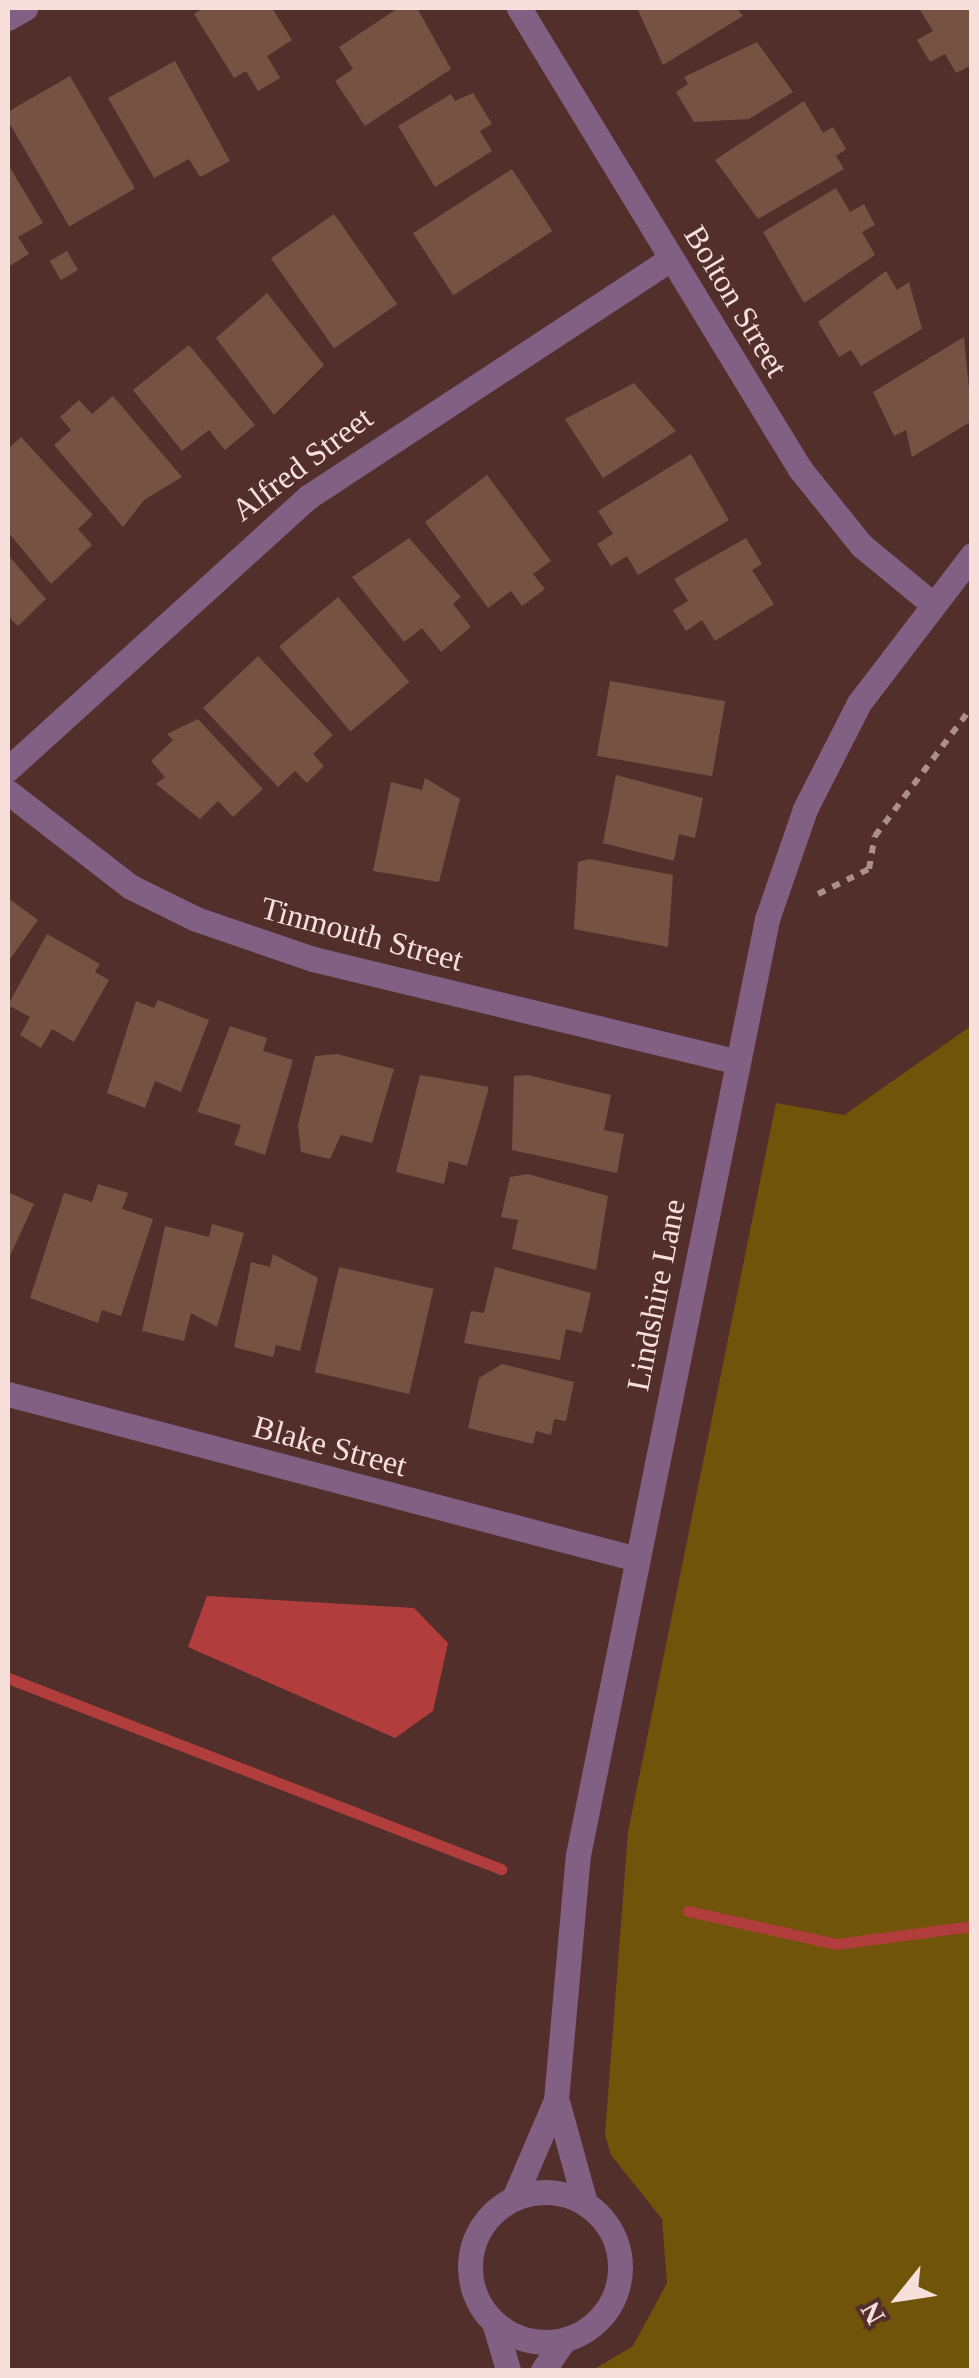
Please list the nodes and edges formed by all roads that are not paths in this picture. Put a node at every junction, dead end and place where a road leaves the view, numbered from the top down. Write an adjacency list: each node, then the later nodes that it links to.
1 (25, 8): 3 (street)
2 (519, 8): 4 (street, Bolton Street)
3 (8, 18)
4 (671, 258): 6 (street, Bolton Street); 7 (street, Alfred Street)
5 (972, 556): 6 (street, Lindshire Lane)
6 (930, 602): 9 (street, Lindshire Lane)
7 (8, 769)
8 (8, 792): 9 (street, Tinmouth Street)
9 (735, 1060): 11 (street, Lindshire Lane)
10 (8, 1394): 11 (street, Blake Street)
11 (637, 1559): 12 (street, Lindshire Lane)
12 (556, 2100): 13 (street, Lindshire Lane); 14 (street, Lindshire Lane)
13 (514, 2198): 14 (street); 15 (street, Lindshire Lane)
14 (585, 2202): 16 (street, Lindshire Lane)
15 (494, 2322): 16 (street); 17 (street, Lindshire Lane)
16 (563, 2340): 18 (street, Lindshire Lane)
17 (508, 2370)
18 (543, 2370)

